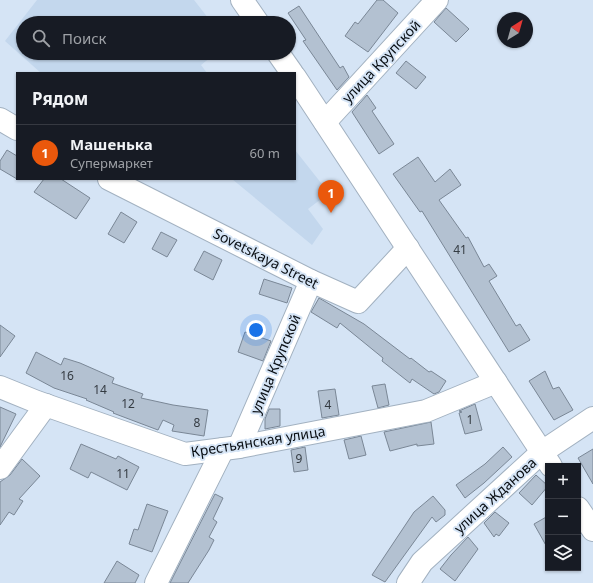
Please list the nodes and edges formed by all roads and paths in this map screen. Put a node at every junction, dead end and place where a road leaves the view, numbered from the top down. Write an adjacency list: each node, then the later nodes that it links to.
1 (242, 0): 3 (street)
2 (437, 0): 8 (street, улица Крупской)
3 (253, 16)
4 (283, 60): 5 (street)
5 (291, 72)
6 (296, 78): 8 (street)
7 (0, 120): 9 (street)
8 (325, 122): 11 (street)
9 (16, 128)
10 (111, 180): 12 (street, Sovetskaya Street)
11 (408, 248): 12 (street, Sovetskaya Street); 13 (street)
12 (311, 281): 17 (street, улица Крупской)
13 (496, 382): 17 (street, Крестьянская улица); 18 (street)
14 (0, 387): 15 (street, Крестьянская улица)
15 (46, 405): 17 (street, Крестьянская улица); 19 (street)
16 (593, 418): 18 (street, улица Жданова)
17 (231, 448): 22 (street, улица Крупской)
18 (546, 459): 23 (street, улица Жданова)
19 (0, 468)
20 (581, 512): 21 (street)
21 (593, 530)
22 (156, 583)
23 (408, 583)

